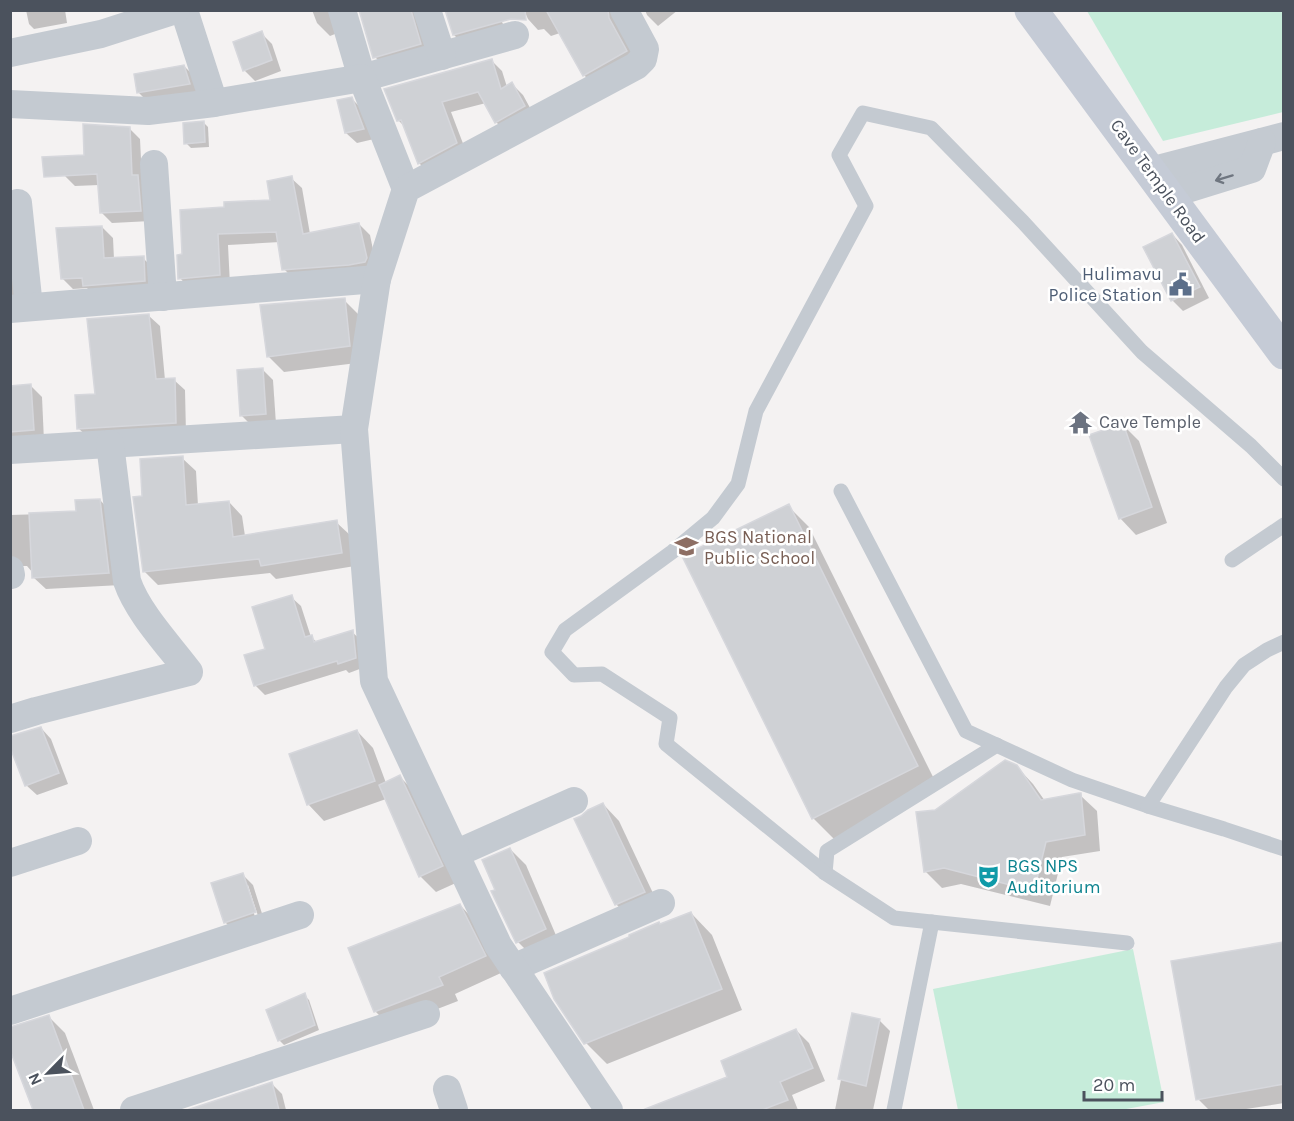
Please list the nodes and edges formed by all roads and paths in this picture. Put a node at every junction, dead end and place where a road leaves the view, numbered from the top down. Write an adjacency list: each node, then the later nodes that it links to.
1 (176, 10): 7 (street)
2 (184, 10): 12 (street)
3 (342, 10): 11 (street)
4 (427, 10): 10 (street)
5 (624, 10): 17 (street)
6 (1031, 10): 16 (main road, Cave Temple Road)
7 (99, 22): 9 (street)
8 (515, 35): 10 (street)
9 (10, 53)
10 (442, 56): 11 (street)
11 (362, 78): 12 (street); 17 (street)
12 (214, 103): 13 (street)
13 (10, 104)
14 (1273, 139): 16 (street)
15 (154, 164): 20 (street)
16 (1159, 183): 22 (main road, Cave Temple Road)
17 (406, 189): 19 (street)
18 (18, 203): 21 (street)
19 (377, 279): 20 (street); 23 (street)
20 (163, 297): 21 (street)
21 (20, 308)
22 (1279, 341)
23 (354, 429): 24 (street); 37 (street)
24 (110, 444): 25 (street); 31 (street)
25 (10, 450)
26 (1284, 479): 39 (lane)
27 (842, 491): 32 (lane)
28 (1284, 525): 29 (lane)
29 (1232, 560)
30 (1284, 642): 34 (lane)
31 (10, 719)
32 (997, 745): 34 (lane); 39 (lane)
33 (574, 801): 37 (street)
34 (1148, 806): 36 (lane)
35 (78, 842): 38 (street)
36 (1284, 849)
37 (455, 854): 44 (street)
38 (10, 863)
39 (825, 873): 42 (lane)
40 (661, 903): 44 (street)
41 (300, 915): 45 (street)
42 (932, 922): 43 (lane); 49 (lane)
43 (1127, 943)
44 (513, 968): 48 (street)
45 (10, 1011)
46 (426, 1014): 47 (street)
47 (135, 1110)
48 (609, 1110)
49 (894, 1110)

